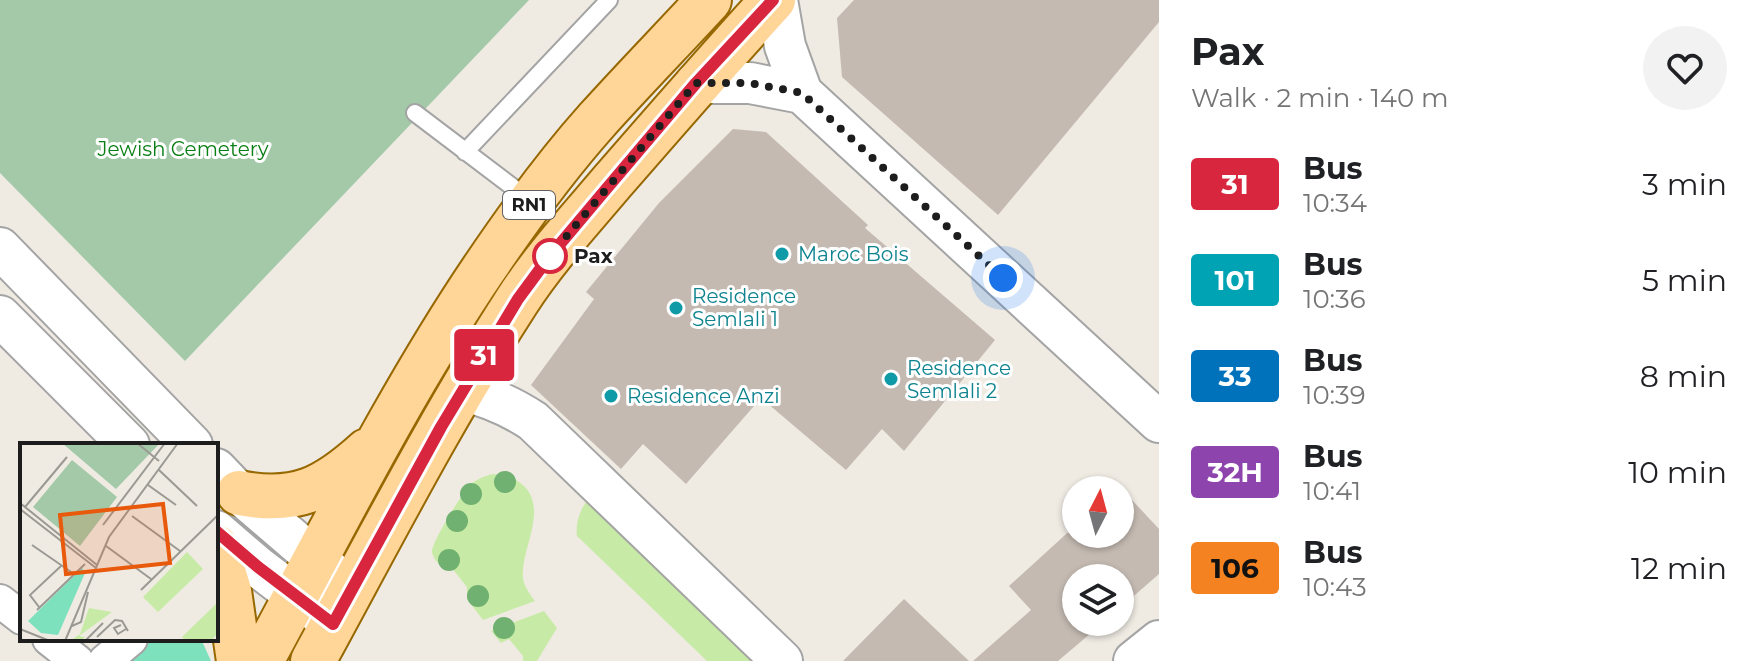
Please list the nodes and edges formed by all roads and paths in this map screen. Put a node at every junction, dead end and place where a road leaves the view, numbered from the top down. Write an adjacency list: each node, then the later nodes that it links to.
1 (609, 0): 7 (lane)
2 (709, 0): 8 (main road, RN1)
3 (775, 0): 4 (main road, RN1); 5 (street)
4 (696, 83): 5 (street); 11 (main road, RN1)
5 (802, 93): 12 (street)
6 (415, 113): 7 (lane)
7 (465, 152): 8 (lane)
8 (532, 202): 13 (main road, RN1)
9 (0, 248): 15 (street)
10 (0, 316): 14 (street)
11 (462, 391): 22 (main road, RN1); 30 (street)
12 (1159, 422)
13 (384, 436): 16 (main road); 19 (main road, RN1)
14 (127, 443)
15 (190, 443)
16 (228, 481): 19 (street)
17 (218, 553): 19 (street)
18 (218, 557): 28 (main road)
19 (306, 578): 22 (street); 29 (main road, RN1)
20 (0, 601): 21 (street)
21 (20, 616)
22 (333, 625)
23 (52, 641): 26 (street)
24 (129, 641): 27 (street)
25 (1159, 641): 31 (street)
26 (77, 661)
27 (105, 661)
28 (239, 661)
29 (261, 661)
30 (782, 661)
31 (1134, 661)

